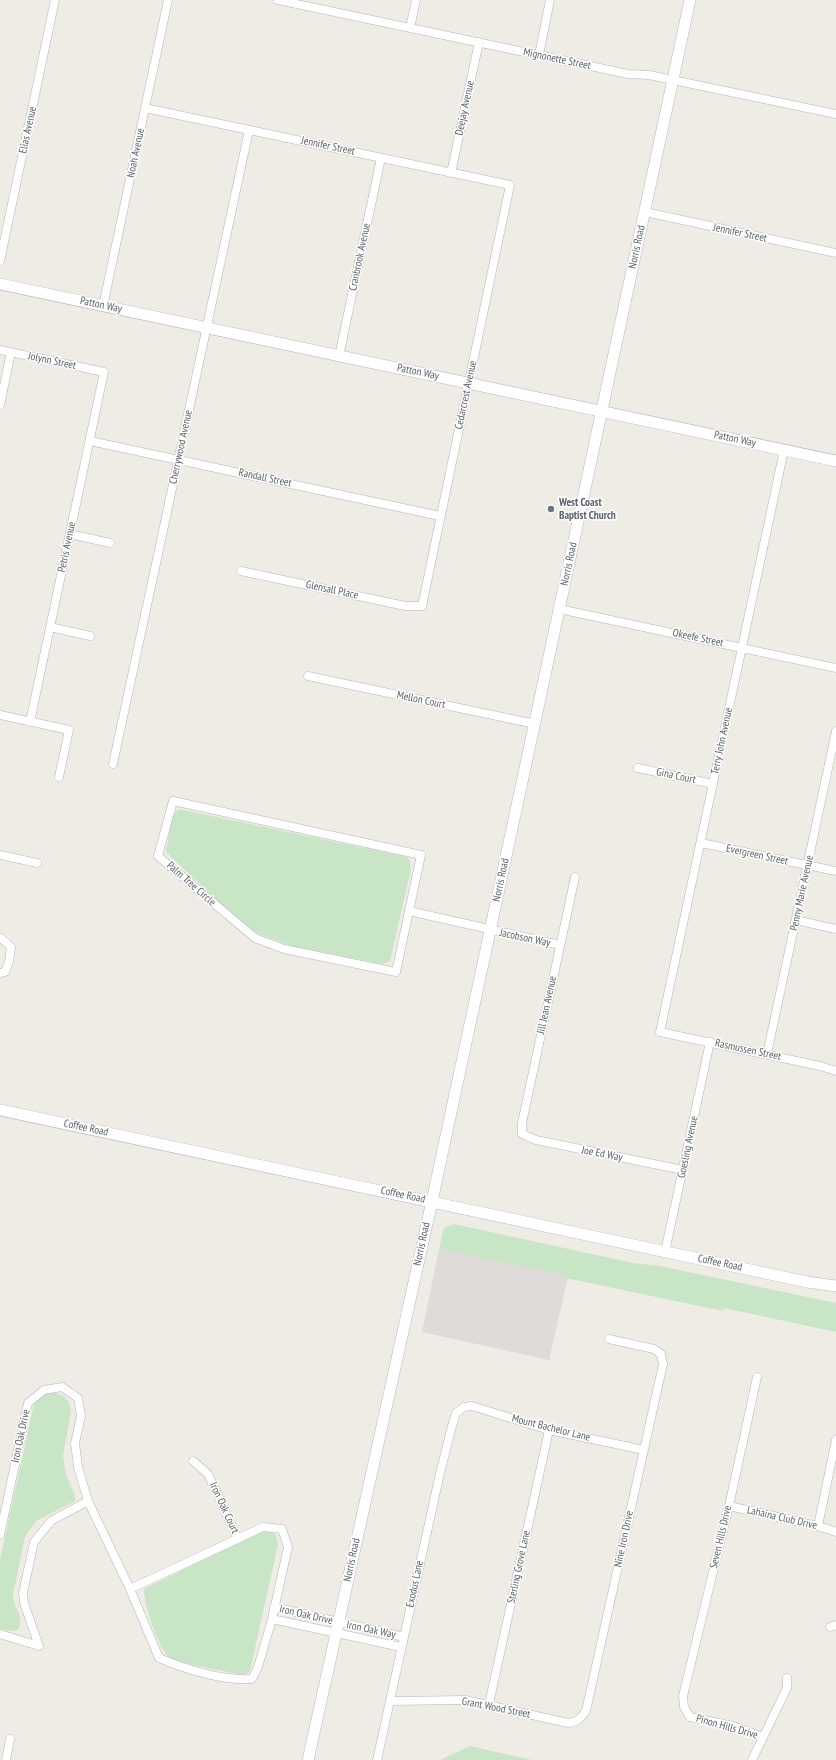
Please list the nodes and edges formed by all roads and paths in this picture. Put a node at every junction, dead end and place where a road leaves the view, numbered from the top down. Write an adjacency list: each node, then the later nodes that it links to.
1 (55, 0): 19 (street, Elias Avenue)
2 (168, 0): 11 (street, Noah Avenue)
3 (278, 0): 7 (street, Mignonette Street)
4 (416, 0): 7 (street)
5 (550, 0): 9 (street)
6 (690, 0): 10 (street, Norris Road)
7 (410, 28): 8 (street, Mignonette Street)
8 (479, 42): 9 (street, Mignonette Street); 15 (street, Deejay Avenue)
9 (539, 55): 10 (street, Mignonette Street)
10 (673, 80): 12 (street, Mignonette Street); 17 (street, Norris Road)
11 (145, 108): 13 (street, Jennifer Street); 21 (street, Noah Avenue)
12 (836, 114)
13 (249, 130): 14 (street, Jennifer Street); 22 (street, Cherrywood Avenue)
14 (381, 158): 15 (street, Jennifer Street); 25 (street, Cranbrook Avenue)
15 (451, 173): 16 (street, Jennifer Street)
16 (510, 185): 27 (street, Cedarcrest Avenue)
17 (645, 212): 18 (street, Jennifer Street); 29 (street, Norris Road)
18 (836, 253)
19 (0, 261)
20 (0, 284): 21 (street, Patton Way)
21 (103, 306): 22 (street, Patton Way)
22 (206, 328): 25 (street, Patton Way); 32 (street, Cherrywood Avenue)
23 (0, 350): 24 (street, Jolynn Street)
24 (11, 352): 26 (street, Jolynn Street); 28 (street)
25 (339, 356): 27 (street, Patton Way)
26 (104, 372): 30 (street, Petris Avenue)
27 (468, 383): 29 (street, Patton Way); 34 (street, Cedarcrest Avenue)
28 (0, 405)
29 (602, 411): 31 (street, Patton Way); 39 (street, Norris Road)
30 (90, 441): 32 (street, Randall Street); 35 (street, Petris Avenue)
31 (784, 450): 33 (street, Patton Way); 42 (street, Terry John Avenue)
32 (178, 460): 34 (street, Randall Street); 49 (street, Cherrywood Avenue)
33 (836, 461)
34 (440, 516): 38 (street, Cedarcrest Avenue)
35 (70, 534): 36 (street); 40 (street, Petris Avenue)
36 (110, 543)
37 (241, 571): 38 (street, Glensall Place)
38 (422, 606)
39 (559, 609): 42 (street, Okeefe Street); 47 (street, Norris Road)
40 (50, 627): 41 (street); 46 (street, Petris Avenue)
41 (90, 636)
42 (742, 648): 43 (street, Okeefe Street); 52 (street, Terry John Avenue)
43 (836, 668)
44 (308, 676): 47 (street, Mellon Court)
45 (0, 715): 46 (street)
46 (30, 722): 51 (street)
47 (535, 724): 62 (street, Norris Road)
48 (836, 731): 56 (street, Penny Marie Avenue)
49 (113, 764)
50 (638, 768): 52 (street, Gina Court)
51 (59, 777)
52 (713, 784): 53 (street, Terry John Avenue)
53 (701, 843): 56 (street, Evergreen Street); 66 (street, Terry John Avenue)
54 (0, 855): 55 (street)
55 (37, 864)
56 (808, 865): 57 (street, Evergreen Street); 60 (street, Penny Marie Avenue)
57 (836, 871)
58 (575, 877): 64 (street, Jill Jean Avenue)
59 (409, 911): 59 (street, Palm Tree Circle); 62 (street)
60 (796, 920): 61 (street); 68 (street, Penny Marie Avenue)
61 (836, 929)
62 (490, 930): 64 (street, Jacobson Way); 73 (street, Norris Road)
63 (0, 938): 65 (street)
64 (560, 945): 71 (street, Jill Jean Avenue)
65 (0, 973)
66 (660, 1032): 67 (street, Rasmussen Street)
67 (710, 1042): 68 (street, Rasmussen Street); 72 (street, Goesling Avenue)
68 (767, 1054): 69 (street, Rasmussen Street)
69 (836, 1072)
70 (0, 1110): 73 (street, Coffee Road)
71 (522, 1134): 72 (street, Joe Ed Way)
72 (683, 1170): 74 (street, Goesling Avenue)
73 (432, 1201): 74 (street, Coffee Road); 94 (street, Norris Road)
74 (665, 1252): 75 (street, Coffee Road)
75 (807, 1282): 76 (street, Coffee Road); 77 (street, Coffee Road)
76 (836, 1286)
77 (836, 1291)
78 (609, 1339): 83 (street, Nine Iron Drive)
79 (757, 1377): 86 (street, Seven Hills Drive)
80 (460, 1410): 81 (street, Mount Bachelor Lane); 96 (street, Exodus Lane)
81 (549, 1430): 83 (street, Mount Bachelor Lane); 101 (street, Sterling Grove Lane)
82 (836, 1440): 87 (street)
83 (644, 1450): 102 (street, Nine Iron Drive)
84 (193, 1461): 90 (street, Iron Oak Court)
85 (88, 1501): 89 (street, Iron Oak Drive); 91 (street, Iron Oak Drive); 95 (street)
86 (728, 1506): 87 (street, Lahaina Club Drive); 99 (street, Seven Hills Drive)
87 (818, 1526): 88 (street, Lahaina Club Drive)
88 (836, 1532)
89 (0, 1536)
90 (238, 1538): 91 (street, Iron Oak Drive); 92 (street, Iron Oak Drive)
91 (130, 1589): 93 (street, Iron Oak Drive)
92 (274, 1607): 93 (street, Iron Oak Drive); 94 (street, Iron Oak Drive)
93 (272, 1619): 94 (street, Iron Oak Drive)
94 (337, 1628): 96 (street, Iron Oak Way); 97 (street, Iron Oak Way); 106 (street, Norris Road)
95 (0, 1634)
96 (404, 1637): 97 (street, Exodus Lane)
97 (401, 1647): 100 (street, Exodus Lane)
98 (787, 1678): 103 (street)
99 (683, 1696): 103 (street, Pinon Hills Drive)
100 (390, 1701): 101 (street, Grant Wood Street); 107 (street, Exodus Lane)
101 (489, 1704): 102 (street, Grant Wood Street)
102 (577, 1721)
103 (763, 1737): 108 (street)
104 (10, 1739): 105 (street)
105 (6, 1760)
106 (308, 1760)
107 (377, 1760)
108 (752, 1760)

